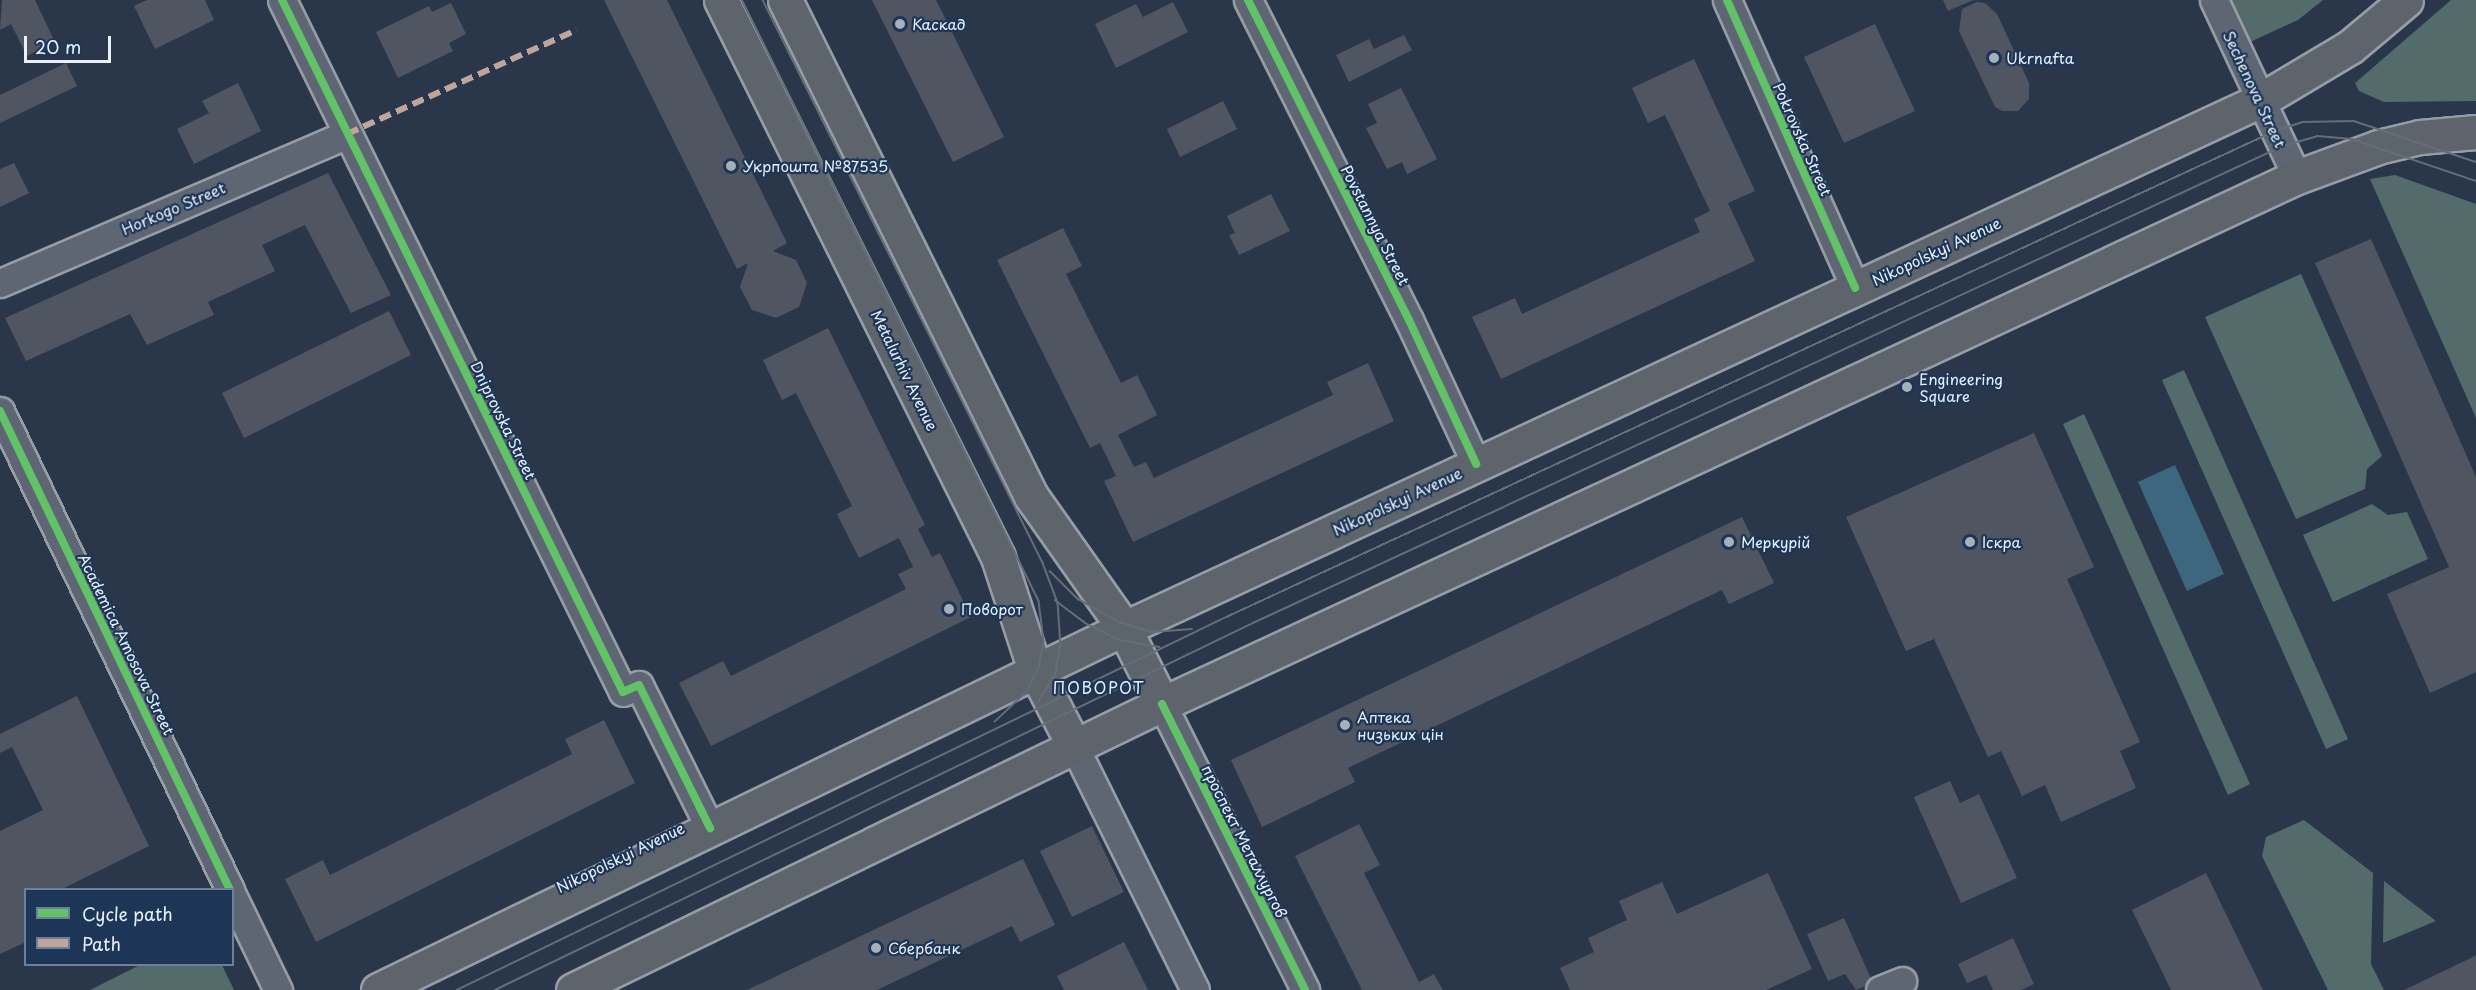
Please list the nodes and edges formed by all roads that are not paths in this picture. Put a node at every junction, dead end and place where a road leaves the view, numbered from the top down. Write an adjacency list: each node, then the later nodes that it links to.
1 (282, 0): 10 (street, Dniprovska Street)
2 (721, 0): 17 (main road, Metalurhiv Avenue)
3 (785, 0): 16 (main road)
4 (1248, 0): 15 (street, Povstannya Street)
5 (1727, 0): 13 (street, Pokrovska Street)
6 (2214, 0): 8 (street, Sechenova Street)
7 (2406, 0): 8 (main road, Nikopolskyi Avenue)
8 (2261, 100): 11 (street, Sechenova Street); 13 (main road, Nikopolskyi Avenue)
9 (2476, 132): 11 (main road)
10 (347, 134): 12 (street, Horkogo Street); 20 (street, Dniprovska Street)
11 (2297, 177): 18 (main road)
12 (0, 283)
13 (1855, 288): 15 (main road, Nikopolskyi Avenue)
14 (0, 411): 21 (street, Academica Amosova Street)
15 (1476, 464): 16 (main road, Nikopolskyi Avenue)
16 (1124, 628): 17 (main road, Nikopolskyi Avenue); 18 (main road)
17 (1035, 670): 19 (main road, Metalurhiv Avenue); 20 (main road, Nikopolskyi Avenue)
18 (1162, 704): 19 (main road); 27 (street, проспект Металлургов)
19 (1074, 746): 25 (main road); 26 (street)
20 (710, 828): 24 (main road, Nikopolskyi Avenue)
21 (229, 888)
22 (234, 899): 23 (street)
23 (278, 990)
24 (378, 990)
25 (573, 990)
26 (1195, 990)
27 (1305, 990)

